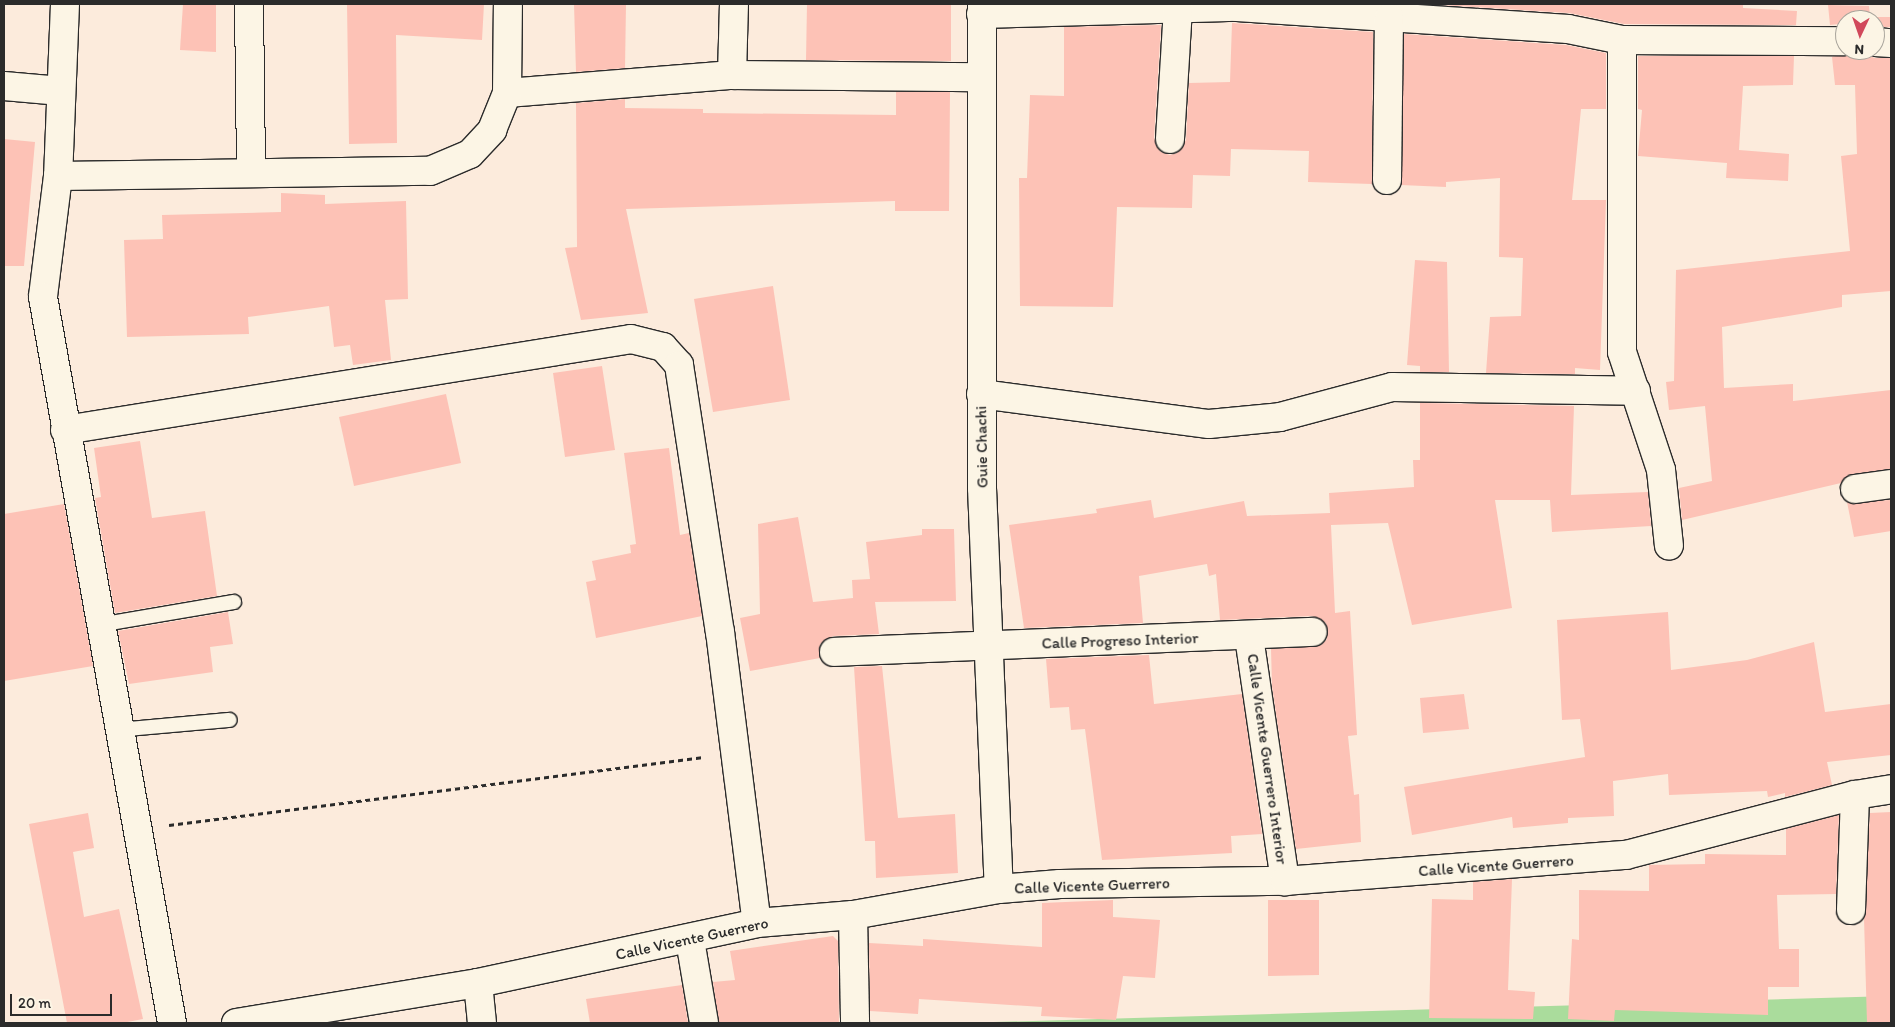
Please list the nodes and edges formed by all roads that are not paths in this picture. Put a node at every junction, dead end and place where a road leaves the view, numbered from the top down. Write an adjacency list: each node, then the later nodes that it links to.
1 (65, 4): 13 (street)
2 (249, 4): 16 (street)
3 (508, 4): 14 (street)
4 (734, 4): 10 (street)
5 (981, 9): 6 (street); 11 (street, Guie Chachi)
6 (1178, 9): 7 (street); 15 (street)
7 (1389, 18): 8 (street); 18 (street)
8 (1622, 40): 9 (street); 19 (street)
9 (1835, 41)
10 (732, 75): 11 (street); 14 (street)
11 (978, 77): 20 (street, Guie Chachi)
12 (4, 86): 13 (street)
13 (61, 91): 17 (street)
14 (507, 93): 16 (street)
15 (1170, 139)
16 (251, 172): 17 (street)
17 (58, 176): 21 (street)
18 (1387, 180)
19 (1636, 392): 20 (street); 24 (street)
20 (981, 394): 29 (street, Guie Chachi)
21 (64, 430): 26 (street); 39 (street)
22 (1891, 484): 23 (street)
23 (1855, 489)
24 (1669, 546)
25 (234, 602): 26 (lane)
26 (99, 625): 32 (street)
27 (1313, 632): 28 (street, Calle Progreso Interior)
28 (1249, 637): 29 (street, Calle Progreso Interior); 35 (street, Calle Vicente Guerrero Interior)
29 (991, 646): 30 (street, Calle Progreso Interior); 36 (street, Guie Chachi)
30 (834, 652)
31 (230, 720): 32 (lane)
32 (117, 730): 43 (street)
33 (1891, 789): 34 (street, Calle Vicente Guerrero)
34 (1854, 795): 35 (street, Calle Vicente Guerrero); 37 (street)
35 (1285, 882): 36 (street, Calle Vicente Guerrero)
36 (999, 889): 38 (street, Calle Vicente Guerrero)
37 (1851, 910)
38 (853, 915): 39 (street, Calle Vicente Guerrero); 47 (street)
39 (757, 923): 40 (street, Calle Vicente Guerrero)
40 (690, 940): 41 (street, Calle Vicente Guerrero); 46 (street)
41 (478, 983): 42 (street, Calle Vicente Guerrero); 45 (street)
42 (320, 1017): 44 (street, Calle Vicente Guerrero)
43 (172, 1023)
44 (236, 1023)
45 (482, 1023)
46 (704, 1023)
47 (855, 1023)

